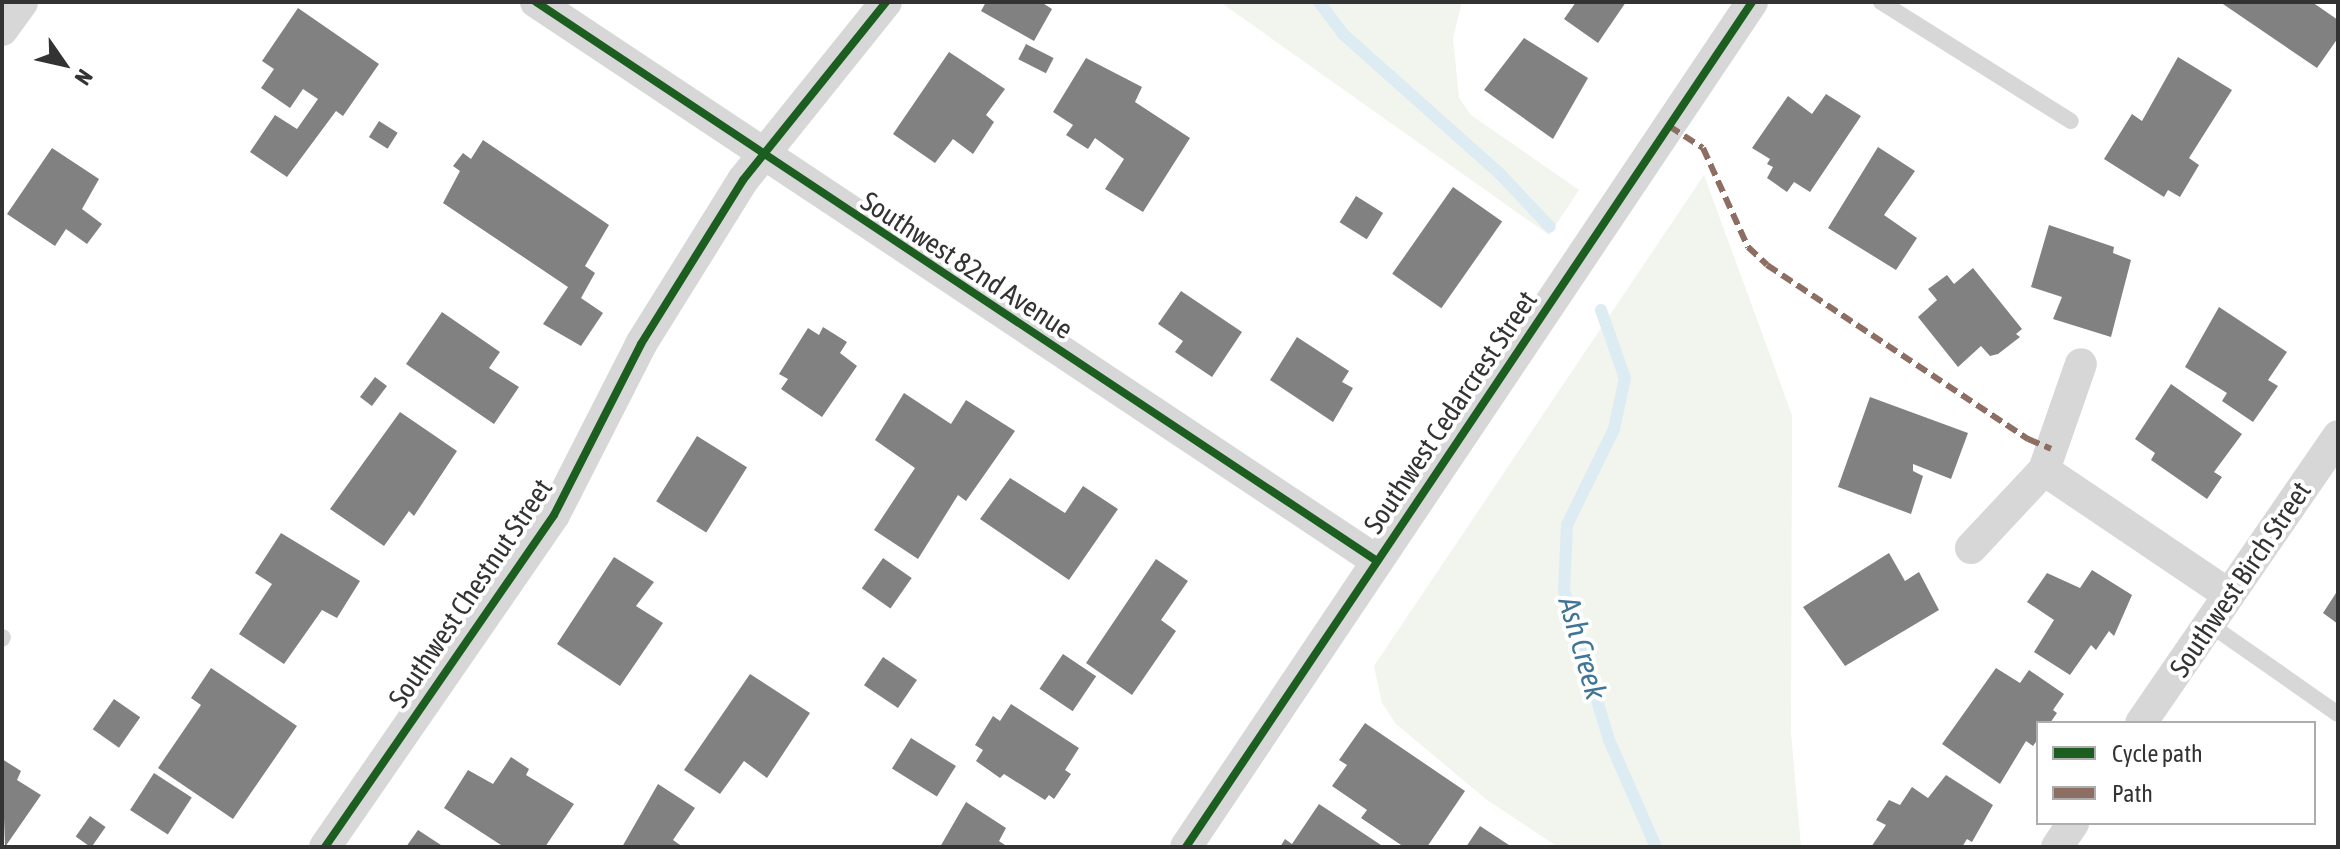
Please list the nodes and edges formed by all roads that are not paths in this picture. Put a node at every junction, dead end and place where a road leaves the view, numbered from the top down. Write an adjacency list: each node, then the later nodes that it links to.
1 (22, 2): 6 (street)
2 (536, 2): 8 (street, Southwest 82nd Avenue)
3 (886, 2): 8 (street, Southwest Chestnut Street)
4 (1752, 2): 13 (street, Southwest Cedarcrest Street)
5 (1881, 2): 7 (lane)
6 (2, 30)
7 (2071, 121)
8 (765, 158): 13 (street, Southwest 82nd Avenue); 19 (street, Southwest Chestnut Street)
9 (2081, 364): 11 (street)
10 (2338, 436): 14 (street, Southwest Birch Street)
11 (2044, 470): 12 (street); 14 (street)
12 (1971, 548)
13 (1377, 561): 20 (street, Southwest Cedarcrest Street)
14 (2229, 595): 15 (street, Southwest Birch Street)
15 (2209, 624): 16 (lane); 17 (street, Southwest Birch Street)
16 (2338, 714)
17 (2142, 721)
18 (2072, 825): 21 (street)
19 (325, 847)
20 (1186, 847)
21 (2057, 847)

